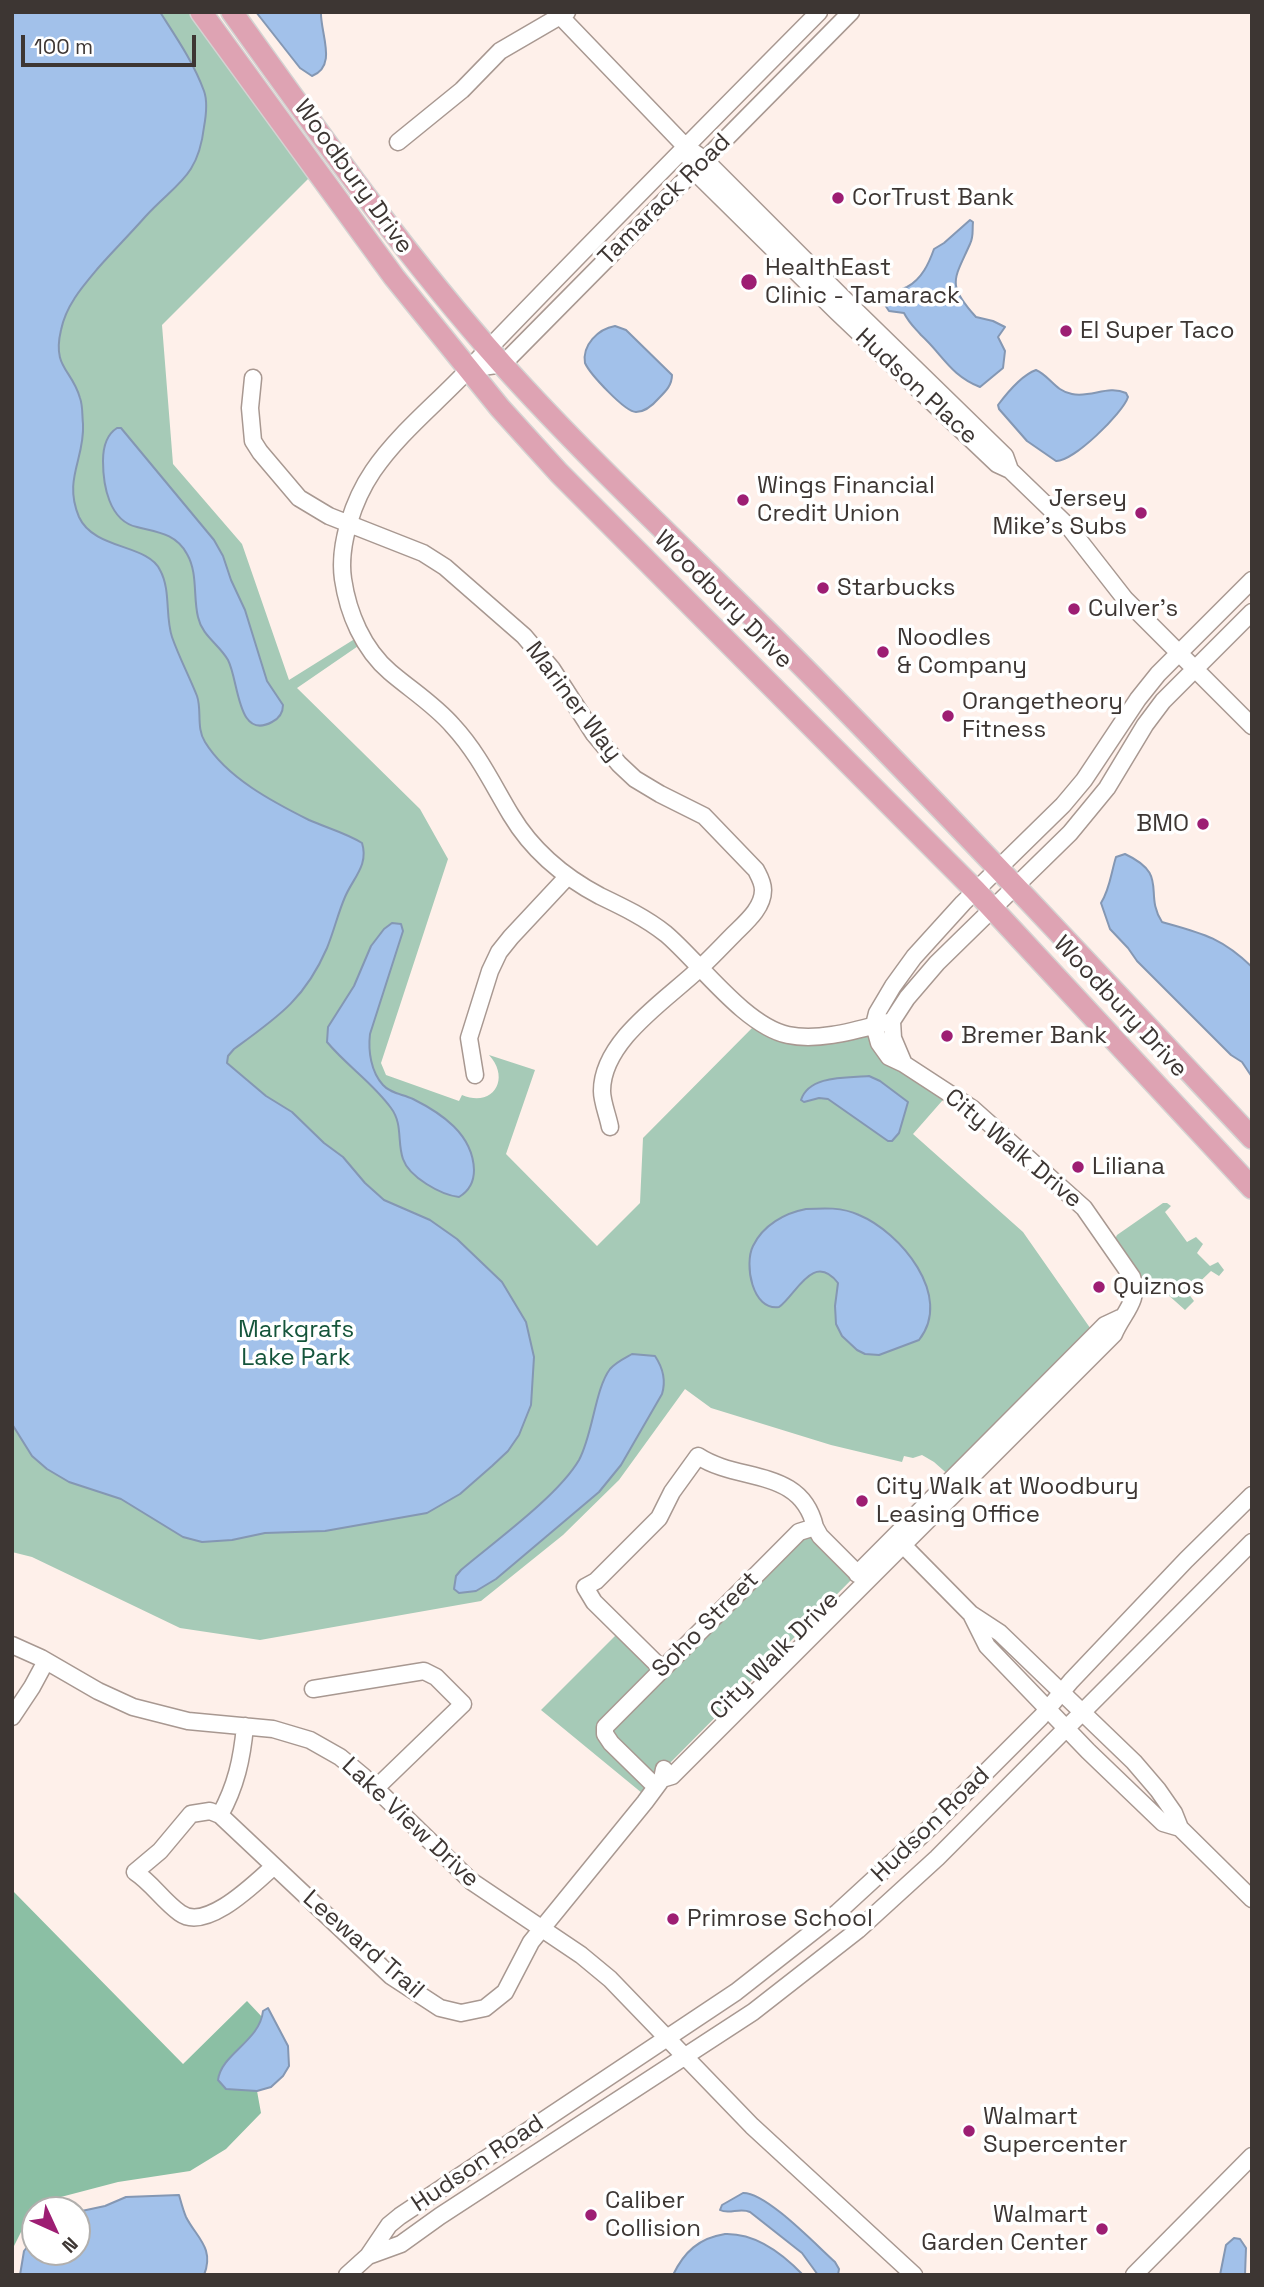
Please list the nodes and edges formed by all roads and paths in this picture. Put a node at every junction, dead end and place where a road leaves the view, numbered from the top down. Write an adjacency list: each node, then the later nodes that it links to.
1 (201, 12): 11 (main road, Woodbury Drive)
2 (232, 12): 9 (main road, Woodbury Drive)
3 (819, 12): 7 (street, Tamarack Road)
4 (851, 12): 8 (street, Tamarack Road)
5 (564, 15): 6 (street); 7 (street, Hudson Place)
6 (398, 142)
7 (685, 146): 8 (street, Hudson Place); 9 (street, Tamarack Road)
8 (700, 165): 10 (street, Tamarack Road); 16 (street, Hudson Place)
9 (488, 347): 10 (main road, Woodbury Drive); 11 (street, Tamarack Road)
10 (503, 364): 11 (street); 19 (main road, Woodbury Drive)
11 (470, 369): 13 (street, Tamarack Road); 22 (main road, Woodbury Drive)
12 (253, 378): 13 (street, Mariner Way)
13 (349, 525): 20 (street, Tamarack Road); 24 (street, Mariner Way)
14 (1252, 580): 16 (street)
15 (1252, 612): 17 (street)
16 (1180, 652): 17 (street, Hudson Place); 19 (street)
17 (1196, 668): 18 (street, Hudson Place); 21 (street)
18 (1252, 726)
19 (999, 869): 21 (main road, Woodbury Drive); 22 (street)
20 (568, 876): 24 (street, Tamarack Road); 28 (street)
21 (1016, 887): 23 (street); 30 (main road, Woodbury Drive)
22 (975, 890): 23 (main road, Woodbury Drive); 26 (street)
23 (992, 909): 25 (street); 31 (main road, Woodbury Drive)
24 (701, 968): 26 (street, Tamarack Road); 29 (street, Mariner Way)
25 (892, 1021): 26 (street, Tamarack Road); 27 (street)
26 (874, 1025): 27 (street, City Walk Drive)
27 (904, 1064): 34 (street, City Walk Drive)
28 (475, 1075)
29 (610, 1127)
30 (1252, 1138)
31 (1252, 1188)
32 (1252, 1496): 42 (street, Hudson Road)
33 (815, 1527): 36 (street); 40 (street, Soho Street); 40 (street)
34 (898, 1541): 36 (street, City Walk Drive); 37 (street)
35 (1252, 1542): 44 (street, Hudson Road)
36 (862, 1577): 48 (street, City Walk Drive)
37 (971, 1614): 42 (street); 43 (street)
38 (12, 1645): 39 (street, Lake View Drive)
39 (46, 1661): 45 (street); 46 (street, Lake View Drive)
40 (662, 1669): 48 (street, Soho Street)
41 (313, 1689): 49 (street)
42 (1061, 1693): 43 (street, Hudson Road); 44 (street)
43 (1048, 1709): 47 (street); 55 (street, Hudson Road)
44 (1083, 1712): 47 (street, Hudson Road); 51 (street)
45 (12, 1717)
46 (246, 1726): 49 (street, Lake View Drive); 50 (street)
47 (1067, 1728): 51 (street); 56 (street, Hudson Road)
48 (659, 1783): 54 (street, City Walk Drive)
49 (376, 1788): 54 (street, Lake View Drive)
50 (220, 1815): 52 (street, Leeward Trail); 52 (street)
51 (1180, 1828): 53 (street)
52 (273, 1867): 54 (street, Leeward Trail)
53 (1252, 1899)
54 (543, 1929): 55 (street, Lake View Drive)
55 (667, 2038): 56 (street, Lake View Drive); 58 (street, Hudson Road)
56 (686, 2057): 58 (street, Hudson Road); 60 (street, Lake View Drive)
57 (1252, 2156): 61 (street)
58 (368, 2256): 59 (street, Hudson Road)
59 (347, 2275)
60 (914, 2275)
61 (1134, 2275)

